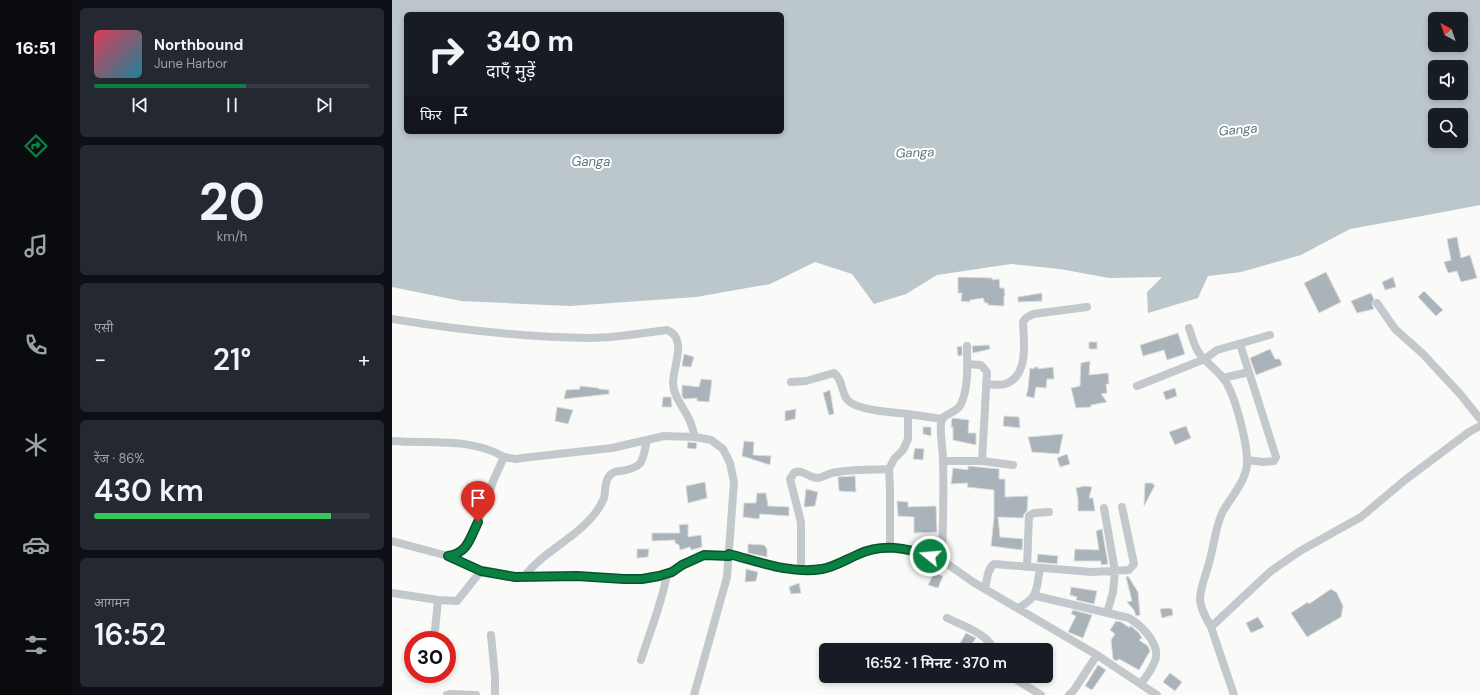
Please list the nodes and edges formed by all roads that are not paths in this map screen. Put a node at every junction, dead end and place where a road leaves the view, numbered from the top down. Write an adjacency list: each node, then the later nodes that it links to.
1 (1377, 303): 17 (street)
2 (1087, 307): 13 (street)
3 (392, 320): 19 (street)
4 (1189, 328): 8 (street)
5 (1270, 335): 6 (street)
6 (1240, 344): 8 (street); 10 (street)
7 (967, 346): 9 (street)
8 (1205, 359): 11 (street); 14 (street)
9 (967, 364): 13 (street); 16 (street)
10 (1249, 372): 11 (street); 23 (street)
11 (1223, 378): 23 (street)
12 (791, 382): 15 (street)
13 (986, 384): 25 (street)
14 (1137, 386)
15 (908, 414): 16 (street); 27 (street)
16 (942, 419): 24 (street)
17 (1480, 419)
18 (1480, 426): 50 (street)
19 (695, 437): 20 (street); 33 (street)
20 (646, 440): 22 (street); 42 (street)
21 (392, 441): 22 (street)
22 (504, 458): 34 (street)
23 (1248, 460): 50 (street)
24 (943, 461): 25 (street); 35 (street)
25 (982, 461): 26 (street)
26 (1013, 465)
27 (889, 469): 32 (street); 38 (street)
28 (1122, 507): 40 (street)
29 (1104, 508): 40 (street)
30 (1049, 512): 36 (street)
31 (392, 541): 34 (street)
32 (890, 547): 35 (street); 38 (street)
33 (729, 555): 38 (street); 41 (street); 61 (street)
34 (448, 556): 39 (street)
35 (942, 560): 43 (street)
36 (1028, 567): 37 (street); 43 (street)
37 (1040, 568): 40 (street); 45 (street)
38 (801, 570)
39 (481, 571): 42 (street); 46 (street)
40 (1115, 571): 48 (street)
41 (667, 574): 42 (street); 55 (street)
42 (524, 577)
43 (985, 589): 47 (street)
44 (392, 593): 46 (street)
45 (1036, 596): 47 (street); 48 (street)
46 (438, 600): 51 (street)
47 (1018, 608): 54 (street)
48 (1108, 613): 57 (street)
49 (947, 618): 53 (street)
50 (1211, 627): 65 (street)
51 (435, 631)
52 (491, 635): 60 (street)
53 (990, 643)
54 (1097, 655): 57 (street); 63 (street)
55 (641, 660)
56 (1021, 683): 62 (street)
57 (1141, 684): 64 (street)
58 (447, 695): 59 (street)
59 (476, 695)
60 (495, 695)
61 (694, 695)
62 (1041, 695)
63 (1069, 695)
64 (1157, 695)
65 (1234, 695)

